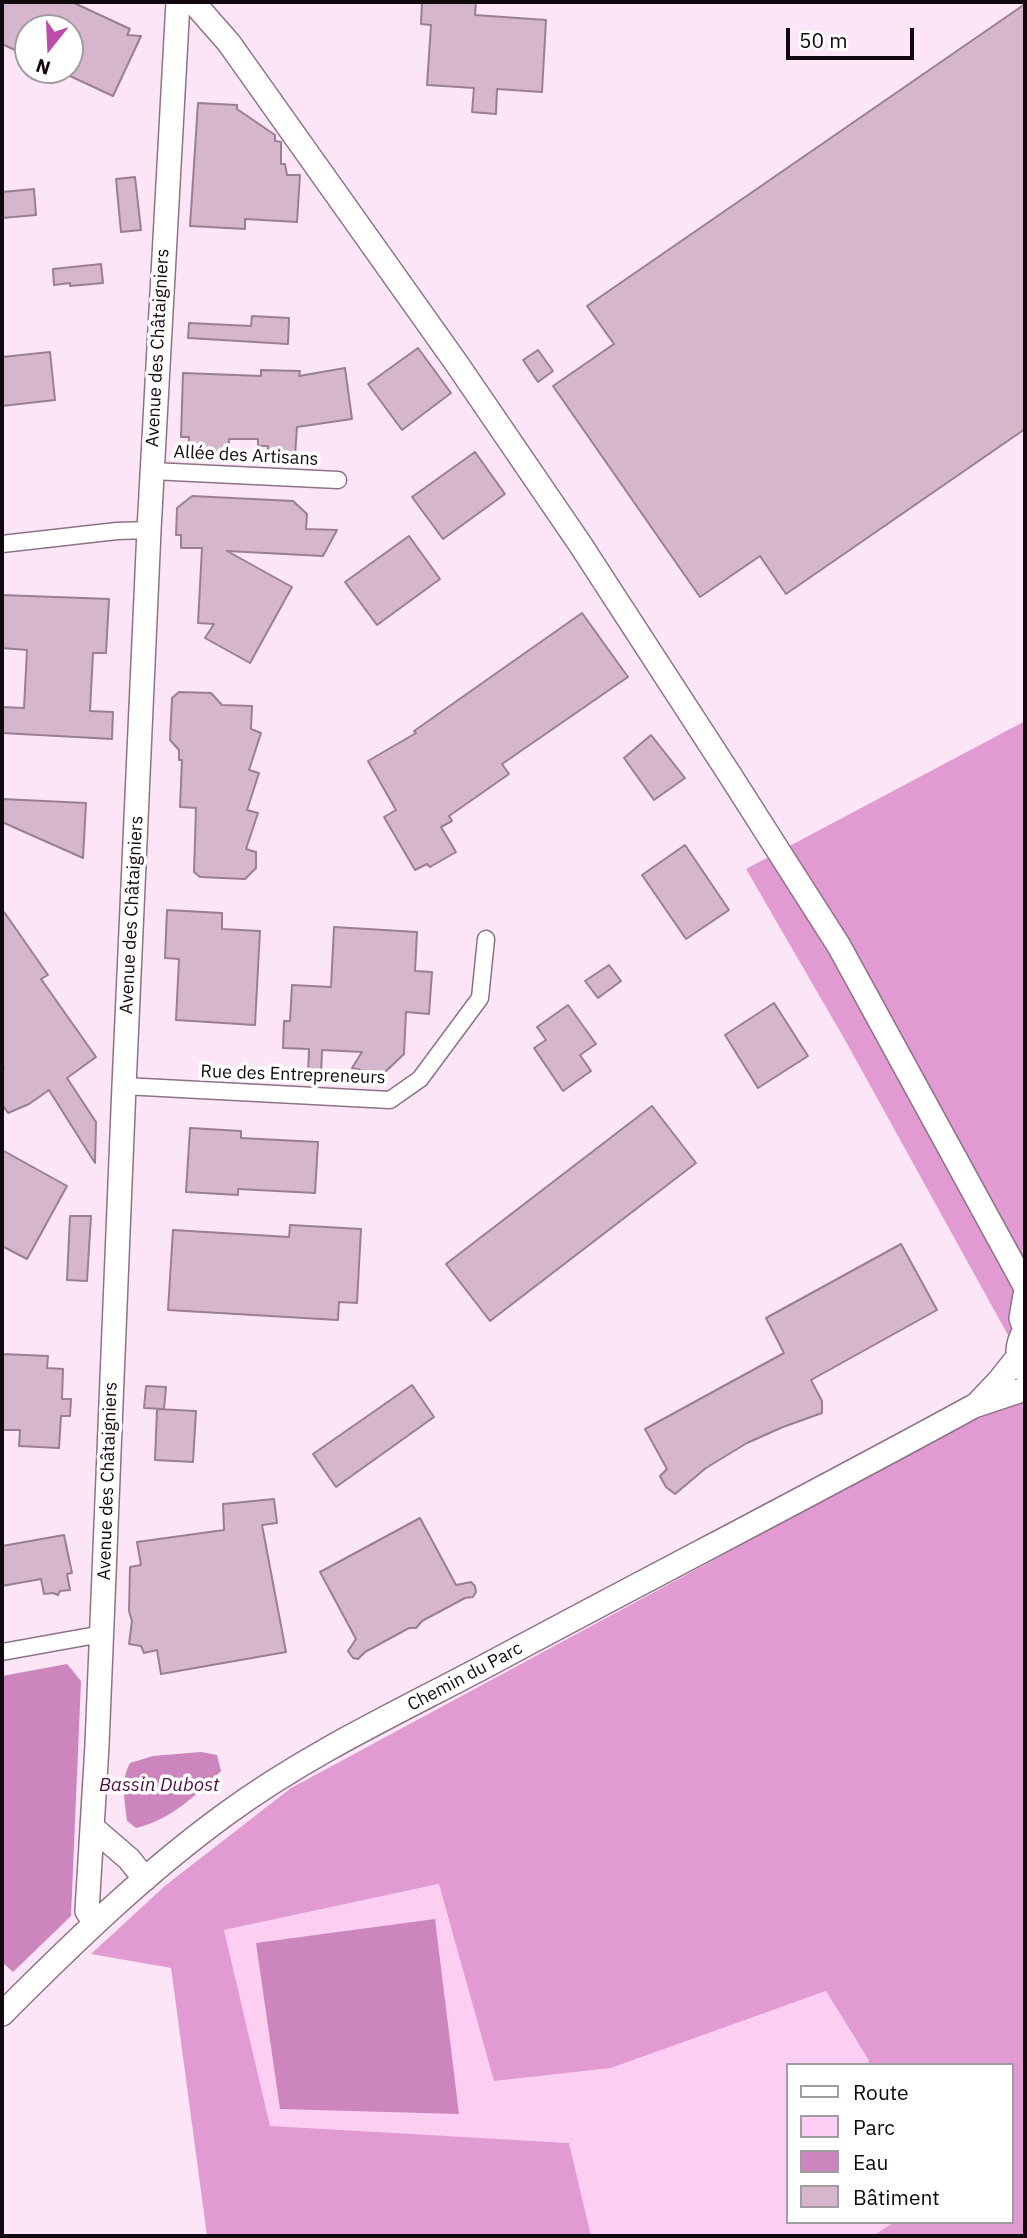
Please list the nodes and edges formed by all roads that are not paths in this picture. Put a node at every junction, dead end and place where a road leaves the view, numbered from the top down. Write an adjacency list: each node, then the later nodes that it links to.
1 (178, 2): 3 (street, Avenue des Châtaigniers)
2 (193, 2): 9 (street)
3 (152, 471): 4 (street, Allée des Artisans); 5 (street, Avenue des Châtaigniers)
4 (338, 480)
5 (149, 530): 6 (street); 8 (street, Avenue des Châtaigniers)
6 (2, 544)
7 (486, 939): 8 (street, Rue des Entrepreneurs)
8 (124, 1086): 15 (street, Avenue des Châtaigniers)
9 (1025, 1286)
10 (1025, 1296): 11 (street)
11 (1025, 1330): 12 (street)
12 (1022, 1365): 14 (street)
13 (1025, 1389): 14 (street)
14 (974, 1406): 18 (street, Chemin du Parc)
15 (102, 1634): 16 (street); 17 (street, Avenue des Châtaigniers)
16 (2, 1652)
17 (93, 1828): 18 (street); 19 (street, Avenue des Châtaigniers)
18 (145, 1879): 19 (street, Chemin du Parc)
19 (95, 1923): 20 (street, Chemin du Parc)
20 (2, 2014)

